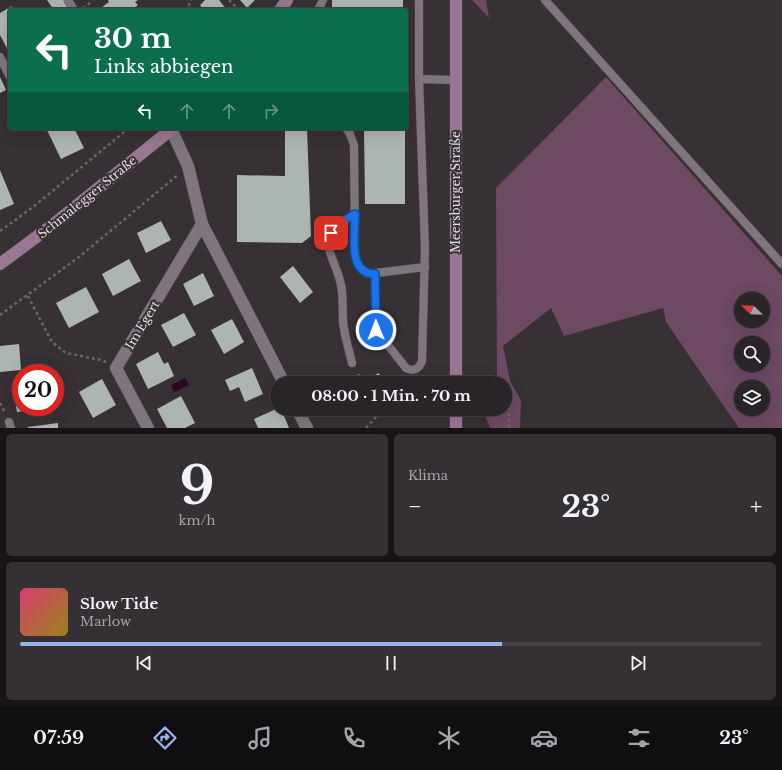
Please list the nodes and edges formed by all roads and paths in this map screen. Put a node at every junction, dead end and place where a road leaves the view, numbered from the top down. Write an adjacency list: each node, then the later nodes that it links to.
1 (229, 0): 5 (path)
2 (419, 0): 8 (lane)
3 (456, 0): 9 (street, Meersburger Straße)
4 (545, 0): 19 (lane)
5 (237, 8)
6 (0, 57): 7 (lane)
7 (8, 73)
8 (419, 79): 9 (lane); 20 (lane)
9 (455, 80): 27 (street, Meersburger Straße)
10 (127, 130): 17 (path)
11 (171, 130): 18 (street, Schmalegger Straße)
12 (172, 130): 14 (street)
13 (347, 130): 15 (lane)
14 (188, 166): 16 (street); 22 (path)
15 (355, 214): 21 (lane); 24 (lane)
16 (202, 224): 25 (street, Im Egert); 26 (street)
17 (0, 231)
18 (0, 264)
19 (782, 264)
20 (425, 267): 21 (lane); 21 (lane)
21 (375, 274)
22 (28, 296): 23 (path); 25 (path)
23 (0, 315)
24 (352, 363)
25 (116, 368): 33 (street)
26 (280, 376)
27 (456, 376)
28 (300, 416): 34 (street)
29 (376, 416): 35 (path)
30 (456, 416): 32 (street)
31 (509, 416): 36 (path)
32 (457, 426)
33 (148, 428)
34 (306, 428)
35 (366, 428)
36 (509, 428)

